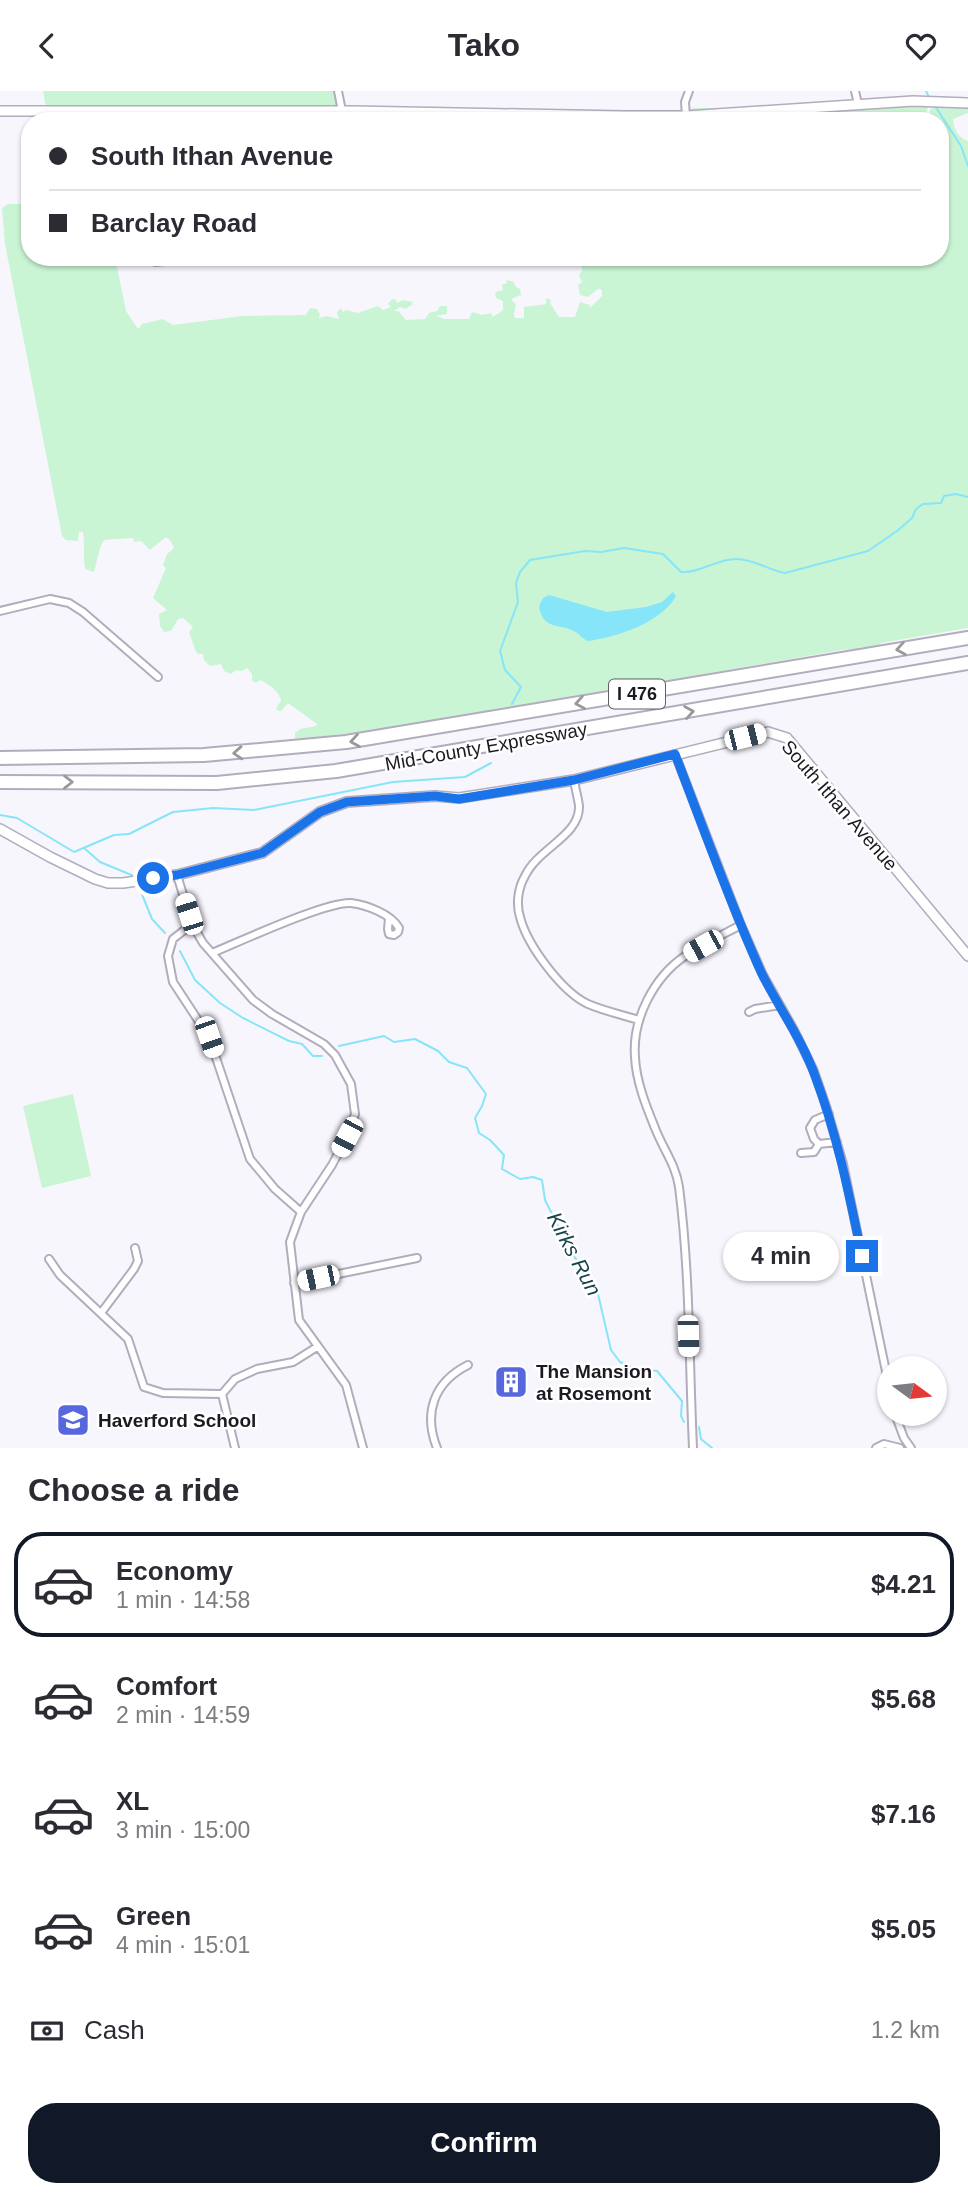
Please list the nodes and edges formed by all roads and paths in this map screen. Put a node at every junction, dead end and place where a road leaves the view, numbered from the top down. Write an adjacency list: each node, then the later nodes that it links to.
1 (338, 91): 8 (street)
2 (689, 91): 9 (street)
3 (855, 91): 5 (street)
4 (968, 103): 5 (street)
5 (858, 104): 10 (street)
6 (0, 111): 7 (street)
7 (69, 112)
8 (342, 112)
9 (686, 112)
10 (743, 112)
11 (0, 611): 14 (street)
12 (968, 638): 16 (highway, Mid-County Expressway / I 476, one-way to 16)
13 (968, 663): 18 (highway, Mid-County Expressway / I 476, one-way to 13)
14 (158, 677)
15 (675, 754): 17 (street, South Ithan Avenue); 23 (street); 25 (street, South Ithan Avenue)
16 (0, 758)
17 (574, 780): 20 (street, South Ithan Avenue); 28 (street)
18 (0, 782)
19 (0, 829): 20 (street, South Ithan Avenue)
20 (177, 875): 22 (street)
21 (389, 918): 24 (street)
22 (192, 924): 24 (street); 33 (street)
23 (741, 925): 26 (street); 28 (street)
24 (212, 953): 33 (street)
25 (968, 956)
26 (780, 1005): 27 (street); 29 (street)
27 (749, 1012)
28 (639, 1020): 48 (street)
29 (829, 1114): 30 (street); 31 (street)
30 (837, 1142): 31 (street); 40 (street)
31 (819, 1144): 32 (street)
32 (801, 1153)
33 (302, 1212): 37 (street)
34 (135, 1248): 38 (street)
35 (418, 1258): 37 (street)
36 (49, 1259): 38 (street)
37 (294, 1283): 39 (street)
38 (101, 1313): 42 (street)
39 (317, 1347): 42 (street); 46 (street)
40 (883, 1356)
41 (468, 1365): 47 (street)
42 (222, 1394): 45 (street)
43 (900, 1426): 44 (street)
44 (909, 1447)
45 (235, 1448)
46 (363, 1448)
47 (437, 1448)
48 (693, 1448)
49 (876, 1448): 50 (street)
50 (900, 1448)

